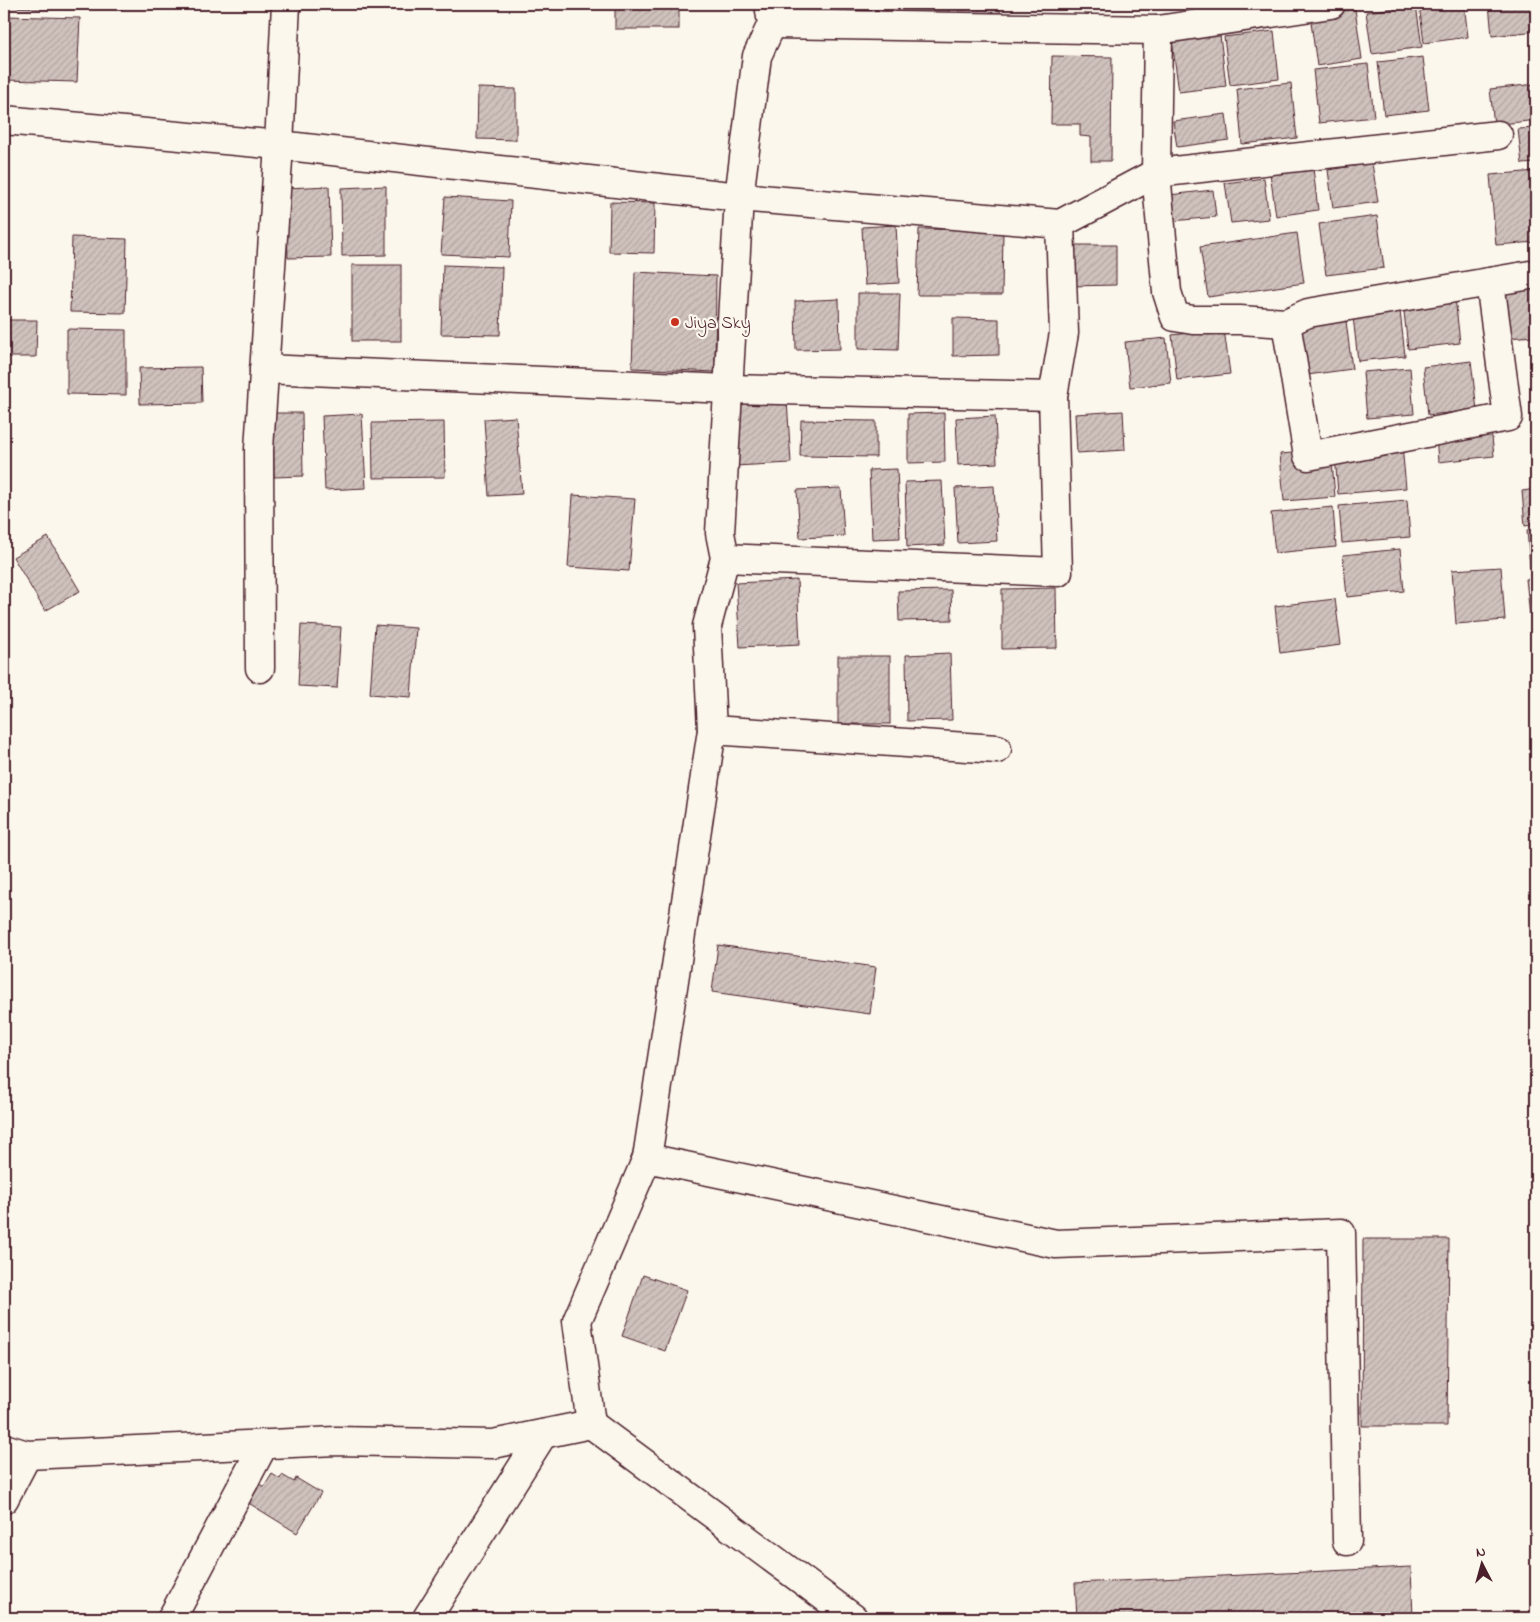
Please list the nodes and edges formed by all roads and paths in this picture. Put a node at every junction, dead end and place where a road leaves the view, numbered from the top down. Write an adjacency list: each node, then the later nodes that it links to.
1 (286, 4): 7 (street)
2 (1331, 4): 4 (street)
3 (770, 14): 4 (street); 9 (street)
4 (1158, 30): 8 (street)
5 (4, 120): 7 (street)
6 (1498, 135): 8 (street)
7 (279, 145): 9 (street); 14 (street)
8 (1156, 173): 10 (street); 13 (street)
9 (739, 197): 10 (street); 15 (street)
10 (1060, 224): 16 (street)
11 (1536, 274): 12 (street)
12 (1490, 282): 13 (street); 13 (street)
13 (1286, 323)
14 (264, 369): 15 (street); 18 (street)
15 (728, 389): 16 (street); 17 (street)
16 (1052, 396): 17 (street)
17 (726, 558): 19 (street)
18 (260, 668)
19 (712, 730): 20 (street); 21 (street)
20 (997, 749)
21 (647, 1158): 22 (street); 27 (street)
22 (591, 1424): 23 (street); 30 (street)
23 (543, 1434): 24 (street); 29 (street)
24 (264, 1444): 25 (street); 28 (street)
25 (15, 1451): 26 (street)
26 (4, 1500)
27 (1347, 1541)
28 (172, 1618)
29 (426, 1618)
30 (853, 1618)

